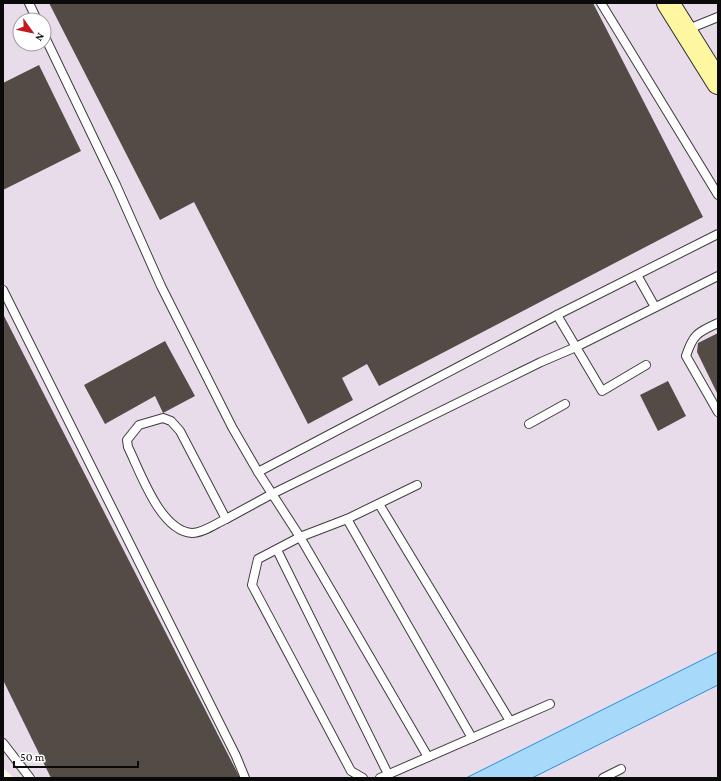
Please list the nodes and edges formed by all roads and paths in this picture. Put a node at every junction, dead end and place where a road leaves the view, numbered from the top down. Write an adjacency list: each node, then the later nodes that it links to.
1 (601, 3): 7 (lane)
2 (668, 3): 4 (street)
3 (718, 17): 4 (lane)
4 (686, 30): 6 (street)
5 (52, 52): 20 (lane)
6 (718, 83)
7 (718, 195)
8 (718, 234): 9 (lane)
9 (637, 275): 12 (lane); 13 (lane)
10 (718, 276): 12 (lane)
11 (3, 290): 36 (lane)
12 (655, 307): 15 (lane)
13 (557, 315): 15 (lane); 20 (lane)
14 (718, 323): 18 (lane)
15 (576, 347): 16 (lane); 22 (lane)
16 (646, 365)
17 (565, 404): 19 (lane)
18 (718, 412)
19 (529, 424)
20 (258, 472): 22 (lane)
21 (417, 485): 23 (lane)
22 (272, 494): 24 (lane); 26 (lane)
23 (379, 504): 25 (lane); 29 (lane)
24 (226, 519): 24 (lane)
25 (347, 519): 26 (lane); 30 (lane)
26 (300, 537): 27 (lane); 32 (lane)
27 (277, 550): 34 (lane); 37 (lane)
28 (550, 704): 29 (lane)
29 (510, 721): 30 (lane)
30 (472, 738): 32 (lane)
31 (3, 743): 35 (lane)
32 (428, 757): 34 (lane)
33 (621, 769): 39 (lane)
34 (388, 774): 38 (lane)
35 (30, 778)
36 (245, 778)
37 (363, 778)
38 (380, 778)
39 (603, 778)

